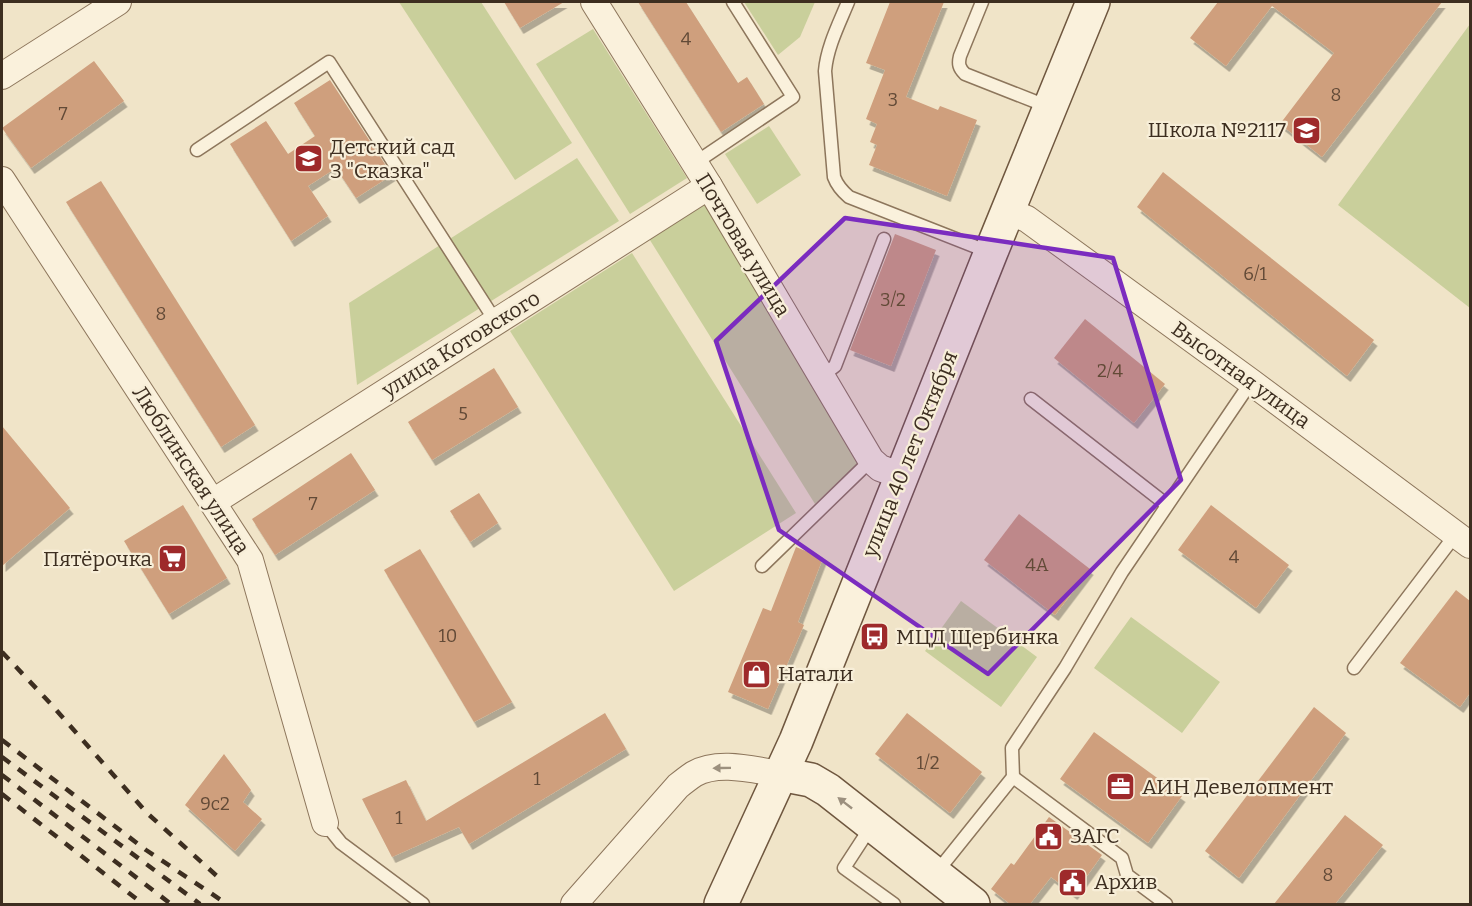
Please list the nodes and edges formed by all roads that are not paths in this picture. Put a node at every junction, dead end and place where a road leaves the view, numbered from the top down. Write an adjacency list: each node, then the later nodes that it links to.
1 (118, 2): 7 (street)
2 (594, 2): 10 (street, Почтовая улица)
3 (733, 2): 10 (lane)
4 (848, 2): 15 (lane)
5 (981, 2): 8 (lane)
6 (1093, 2): 8 (main road, улица 40 лет Октября)
7 (2, 76)
8 (1050, 108): 13 (main road, улица 40 лет Октября)
9 (197, 150): 16 (lane)
10 (694, 163): 12 (street, Почтовая улица)
11 (2, 180): 22 (street, Люблинская улица)
12 (709, 186): 16 (street, улица Котовского); 17 (street, Почтовая улица)
13 (1008, 211): 15 (main road, улица 40 лет Октября); 18 (street, Высотная улица)
14 (884, 239): 17 (lane)
15 (991, 252): 21 (main road, улица 40 лет Октября)
16 (496, 322): 22 (street, улица Котовского)
17 (822, 376): 20 (street, Почтовая улица)
18 (1251, 382): 23 (lane); 24 (street, Высотная улица)
19 (1031, 399): 23 (lane)
20 (871, 460): 21 (street); 25 (lane)
21 (902, 476): 27 (main road, улица 40 лет Октября)
22 (213, 502): 29 (street, Люблинская улица)
23 (1167, 505): 28 (lane)
24 (1463, 539): 26 (lane)
25 (762, 566)
26 (1354, 668)
27 (780, 774): 30 (main road, one-way to 27); 33 (street, one-way to 33); 34 (main road, улица 40 лет Октября)
28 (1013, 777): 31 (lane); 37 (lane)
29 (326, 823): 32 (lane)
30 (872, 824): 31 (main road); 35 (lane)
31 (935, 874): 36 (main road)
32 (423, 904)
33 (574, 904)
34 (721, 904)
35 (894, 904)
36 (973, 904)
37 (1166, 904)

